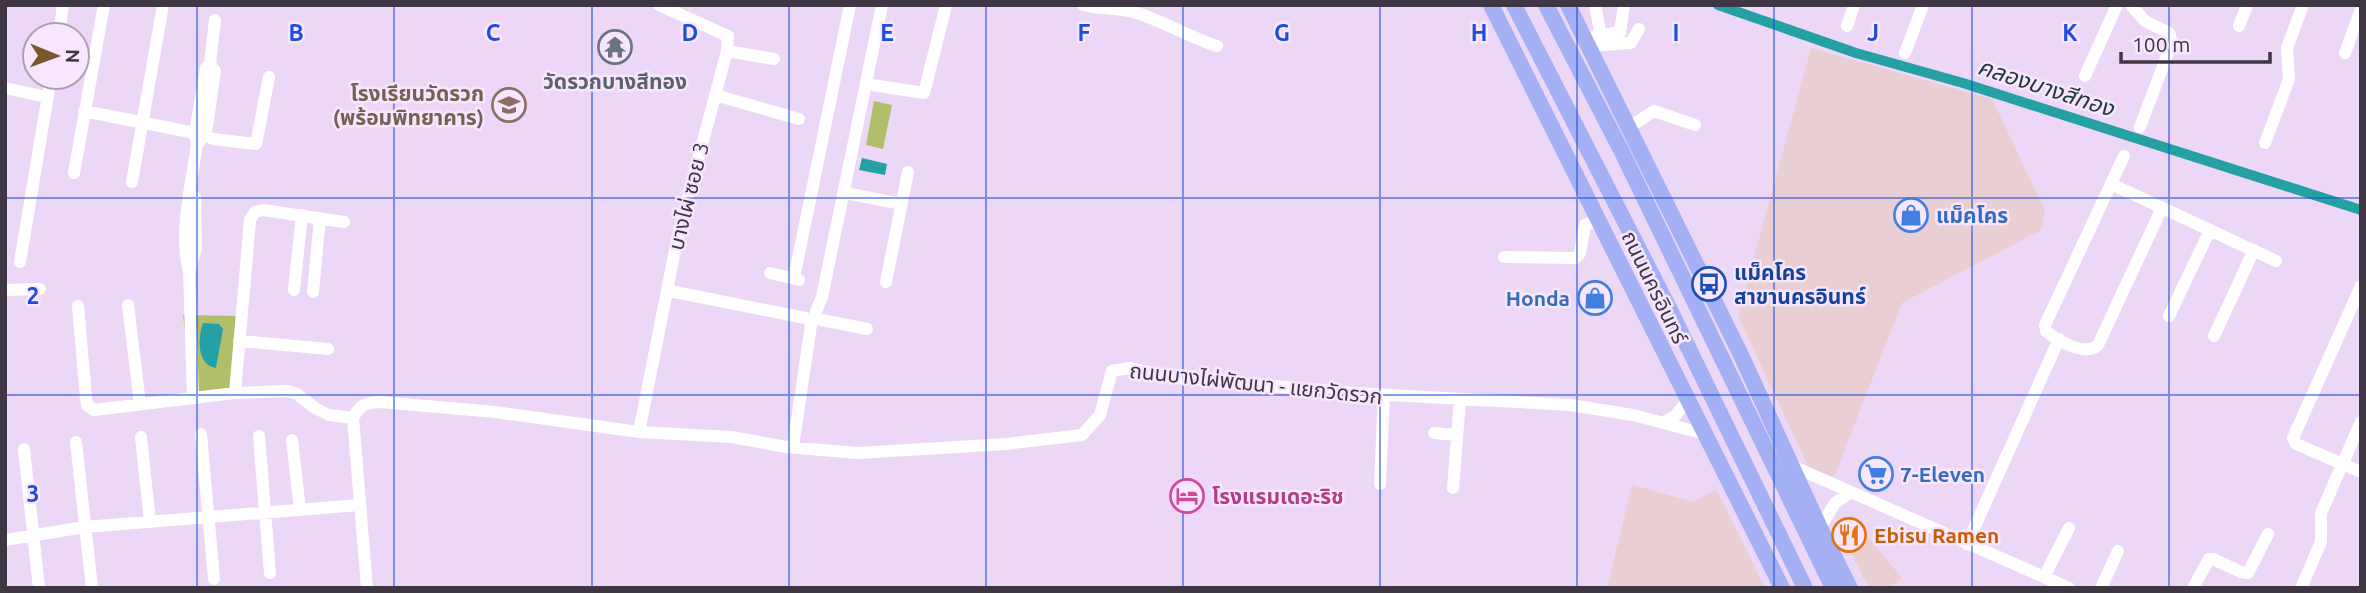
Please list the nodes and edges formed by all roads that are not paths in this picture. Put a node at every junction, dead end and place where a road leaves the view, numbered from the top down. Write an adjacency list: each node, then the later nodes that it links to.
1 (104, 5): 38 (street)
2 (163, 5): 40 (street)
3 (659, 5): 27 (street)
4 (850, 5): 65 (street)
5 (882, 5): 33 (street)
6 (946, 5): 33 (street)
7 (1083, 5): 26 (street)
8 (1491, 5): 57 (main road, ถนนนครอินทร์)
9 (1514, 5): 129 (main road, ถนนนครอินทร์)
10 (1546, 5): 46 (main road, ถนนนครอินทร์)
11 (1568, 5): 25 (main road)
12 (1595, 5): 25 (street)
13 (1624, 5): 25 (street)
14 (1854, 5): 22 (street)
15 (1923, 5): 28 (street)
16 (2118, 5): 31 (street)
17 (2131, 5): 42 (street)
18 (2247, 5): 23 (street)
19 (2303, 5): 45 (street)
20 (2361, 9): 29 (street)
21 (215, 20): 44 (street)
22 (1847, 26)
23 (2239, 26)
24 (1640, 29): 25 (street)
25 (1591, 40): 43 (main road)
26 (1217, 46)
27 (727, 51): 30 (street); 36 (street, บางไผ่ ซอย 3)
28 (1905, 53)
29 (2345, 53)
30 (774, 59)
31 (2085, 76)
32 (269, 77): 44 (street)
33 (866, 84): 52 (street)
34 (5, 88): 37 (street)
35 (48, 91): 37 (street)
36 (715, 95): 39 (street); 92 (street, บางไผ่ ซอย 3)
37 (47, 97): 64 (street)
38 (84, 111): 40 (street); 49 (street)
39 (799, 119)
40 (143, 122): 44 (street); 50 (street)
41 (1695, 125): 43 (street)
42 (2140, 127)
43 (1628, 128): 59 (main road)
44 (199, 137): 85 (street)
45 (2265, 143)
46 (1622, 152): 59 (main road); 130 (main road, ถนนนครอินทร์)
47 (2124, 156): 51 (street)
48 (908, 172): 53 (street)
49 (74, 173)
50 (132, 182)
51 (2111, 184): 54 (street); 80 (street)
52 (845, 193): 53 (street); 77 (street)
53 (902, 204): 66 (street)
54 (2162, 208): 60 (street); 80 (street)
55 (302, 215): 56 (street); 70 (street); 81 (street)
56 (320, 218): 58 (street); 71 (street)
57 (1598, 220): 62 (street); 87 (main road, ถนนนครอินทร์)
58 (344, 222)
59 (1679, 228): 104 (main road)
60 (2210, 230): 61 (street); 76 (street)
61 (2254, 250): 63 (street); 79 (street)
62 (1504, 257)
63 (2276, 261)
64 (20, 262)
65 (770, 273)
66 (886, 282)
67 (2361, 286): 75 (street)
68 (40, 289): 69 (street)
69 (5, 290)
70 (294, 290)
71 (313, 292)
72 (675, 292): 77 (street)
73 (128, 305): 88 (street)
74 (78, 306): 88 (street)
75 (2357, 307): 103 (street)
76 (2169, 316)
77 (812, 319): 78 (street); 101 (street)
78 (867, 329)
79 (2214, 336)
80 (2059, 339): 120 (street)
81 (239, 341): 82 (street); 83 (street)
82 (328, 349)
83 (235, 393): 85 (street); 89 (street)
84 (1384, 395): 86 (street, ถนนบางไผ่พัฒนา - แยกวัดรวก); 101 (street, ถนนบางไผ่พัฒนา - แยกวัดรวก); 106 (street)
85 (193, 398): 88 (street)
86 (1460, 400): 91 (street, ถนนบางไผ่พัฒนา - แยกวัดรวก); 96 (street)
87 (1688, 400): 91 (street); 95 (main road, ถนนนครอินทร์)
88 (140, 404)
89 (353, 418): 92 (street, ถนนบางไผ่พัฒนา - แยกวัดรวก); 109 (street)
90 (2361, 422): 103 (street)
91 (1663, 423): 95 (street, ถนนบางไผ่พัฒนา - แยกวัดรวก)
92 (639, 432): 101 (street, ถนนบางไผ่พัฒนา - แยกวัดรวก)
93 (1434, 433): 96 (street)
94 (201, 434): 112 (street)
95 (1705, 434): 128 (main road, ถนนนครอินทร์)
96 (1458, 435): 107 (street)
97 (259, 436): 111 (street)
98 (141, 437): 113 (street)
99 (292, 440): 110 (street)
100 (76, 442): 114 (street)
101 (793, 447)
102 (24, 449): 118 (street)
103 (2343, 464): 105 (street); 135 (street)
104 (1792, 466): 108 (street); 115 (main road)
105 (2361, 472)
106 (1380, 484)
107 (1453, 488)
108 (1851, 492): 115 (street); 120 (street)
109 (359, 505): 110 (street); 127 (street)
110 (300, 510): 111 (street)
111 (265, 513): 112 (street); 122 (street)
112 (209, 517): 113 (street); 124 (street)
113 (150, 522): 114 (street)
114 (85, 527): 118 (street); 126 (street)
115 (1820, 528): 131 (main road)
116 (2069, 528): 123 (street)
117 (2268, 534): 134 (street)
118 (33, 535): 119 (street); 125 (street)
119 (5, 540)
120 (1967, 544): 123 (street)
121 (2118, 551): 133 (street)
122 (270, 573)
123 (2044, 576): 132 (street)
124 (214, 579)
125 (39, 588)
126 (92, 588)
127 (367, 588)
128 (1782, 588)
129 (1805, 588)
130 (1833, 588)
131 (1850, 588)
132 (2069, 588)
133 (2101, 588)
134 (2193, 588)
135 (2301, 588)

